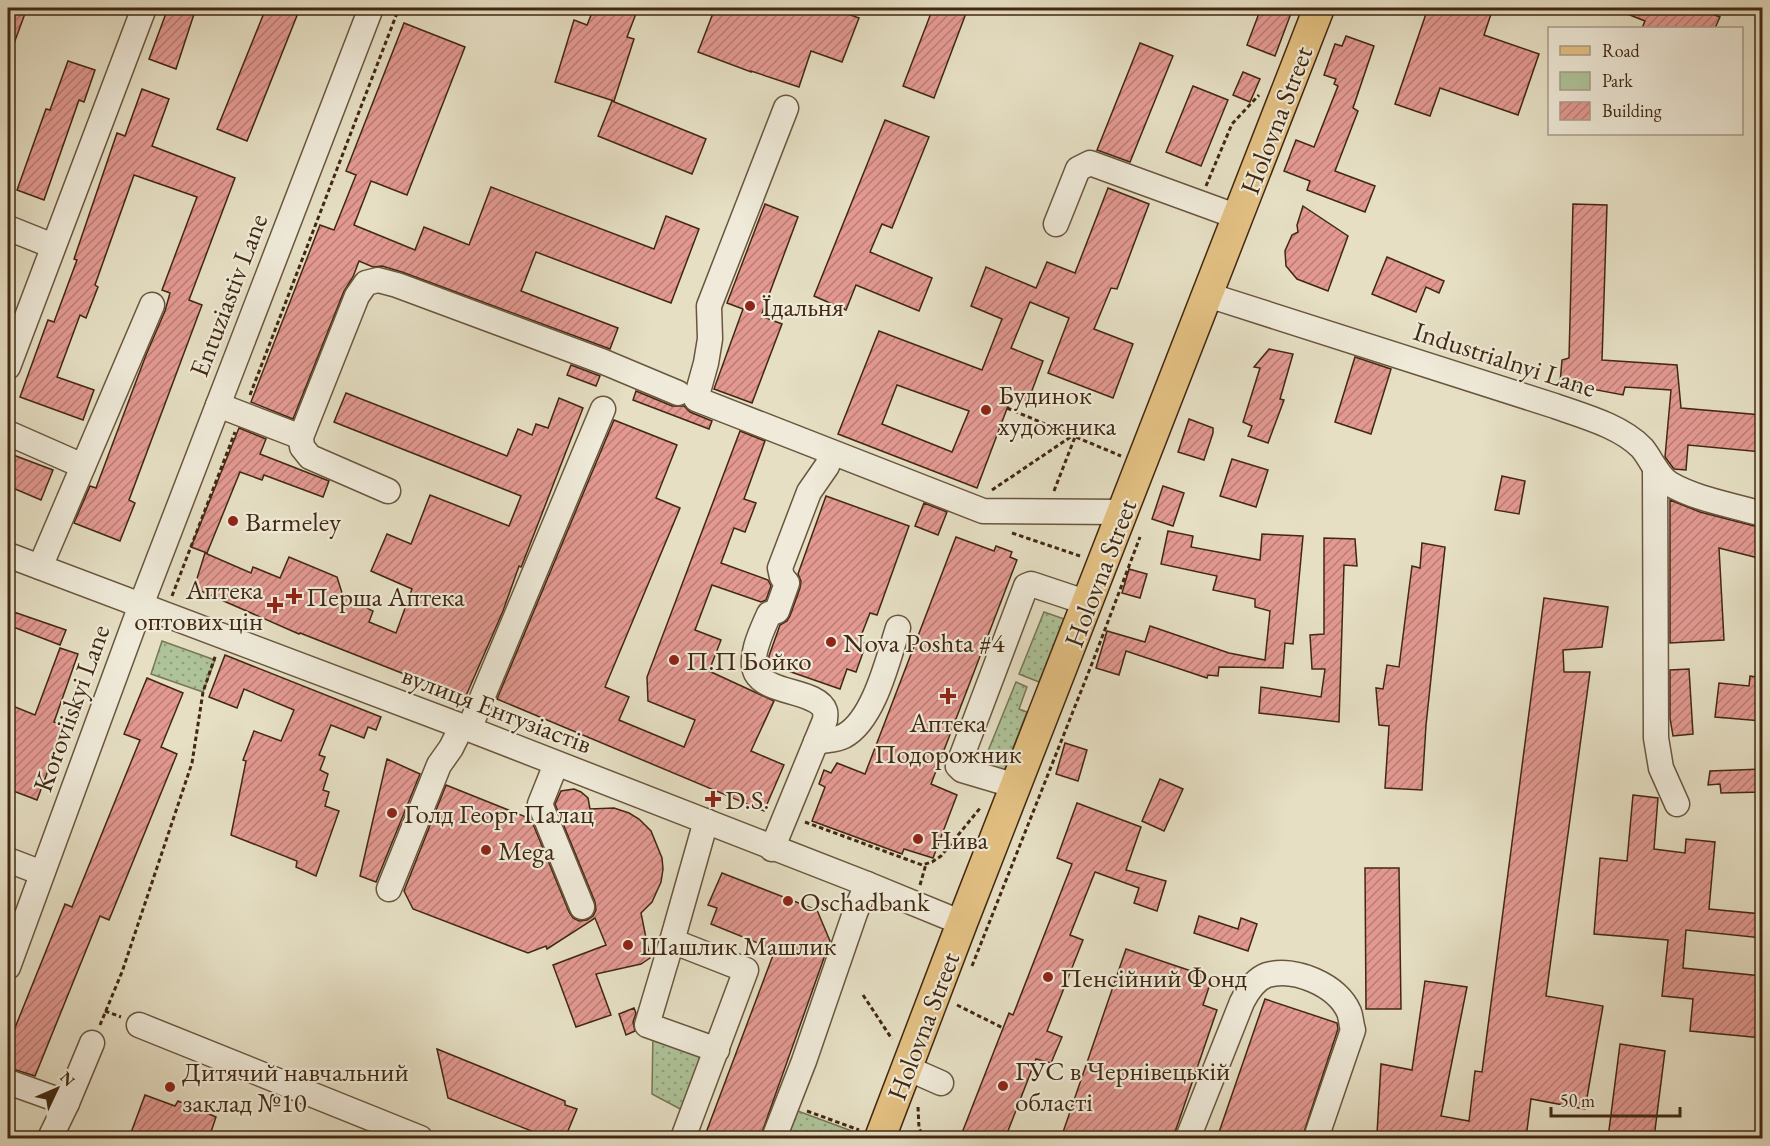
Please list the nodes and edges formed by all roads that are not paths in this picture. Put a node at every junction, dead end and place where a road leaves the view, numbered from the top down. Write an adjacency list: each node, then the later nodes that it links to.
1 (144, 8): 8 (street)
2 (371, 8): 13 (street, Entuziastiv Lane)
3 (1320, 8): 5 (main road, Holovna Street)
4 (786, 108): 17 (street)
5 (1238, 217): 6 (street); 9 (main road, Holovna Street)
6 (1056, 224)
7 (8, 228): 8 (street)
8 (53, 246): 11 (street)
9 (1208, 295): 19 (street, Industrialnyi Lane); 21 (main road, Holovna Street)
10 (152, 304): 18 (street)
11 (8, 367)
12 (678, 393): 16 (street)
13 (218, 405): 16 (street); 26 (street, Entuziastiv Lane)
14 (603, 409): 28 (street)
15 (8, 433): 18 (street)
16 (301, 437): 20 (street)
17 (832, 453): 21 (street); 29 (street)
18 (83, 466): 24 (street)
19 (1654, 468): 22 (street, Industrialnyi Lane); 32 (street)
20 (388, 491)
21 (1123, 512): 25 (main road, Holovna Street)
22 (1762, 514)
23 (8, 555): 24 (street, вулиця Ентузіастів)
24 (39, 567): 26 (street, вулиця Ентузіастів)
25 (1088, 603): 31 (main road, Holovna Street); 31 (street)
26 (141, 605): 28 (street, вулиця Ентузіастів); 36 (street, Koroviiskyi Lane)
27 (898, 628): 29 (street)
28 (465, 727): 30 (street, вулиця Ентузіастів); 38 (street)
29 (816, 742): 34 (street)
30 (556, 764): 33 (street, вулиця Ентузіастів); 39 (street)
31 (1011, 784): 40 (main road, Holovna Street)
32 (1677, 804)
33 (706, 822): 34 (street, вулиця Ентузіастів); 41 (street)
34 (772, 849): 37 (street, вулиця Ентузіастів)
35 (8, 860): 36 (street)
36 (42, 873): 42 (street, Koroviiskyi Lane)
37 (867, 884): 40 (street, вулиця Ентузіастів); 54 (street)
38 (389, 889)
39 (582, 907)
40 (962, 923): 46 (main road, Holovna Street)
41 (672, 941): 45 (street); 45 (street)
42 (8, 967)
43 (139, 1024): 52 (street)
44 (92, 1043): 49 (street)
45 (717, 1050): 53 (street)
46 (907, 1068): 48 (street); 50 (main road, Holovna Street)
47 (12, 1083): 49 (street)
48 (941, 1083)
49 (67, 1103): 51 (street)
50 (869, 1134)
51 (50, 1138)
52 (420, 1138)
53 (683, 1138)
54 (774, 1138)
55 (1188, 1138): 56 (street)
56 (1316, 1138)

